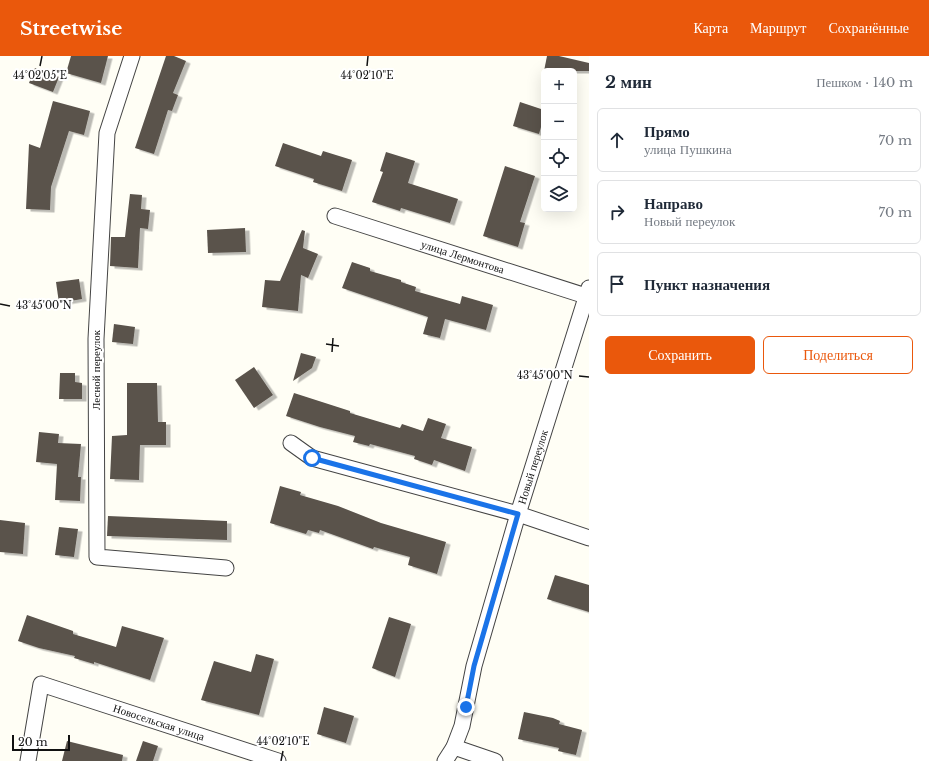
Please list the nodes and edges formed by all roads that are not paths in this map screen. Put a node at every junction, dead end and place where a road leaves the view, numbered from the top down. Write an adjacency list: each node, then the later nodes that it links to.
1 (132, 56): 7 (street, Лесной переулок)
2 (335, 216): 3 (street, улица Лермонтова)
3 (588, 294): 5 (street, Новый переулок)
4 (291, 443): 5 (street)
5 (518, 514): 6 (street); 8 (street, Новый переулок)
6 (589, 538)
7 (226, 568)
8 (454, 747): 11 (street, Новый переулок); 12 (street)
9 (28, 761): 10 (street, Новосельская улица)
10 (278, 761)
11 (445, 761)
12 (495, 761)

